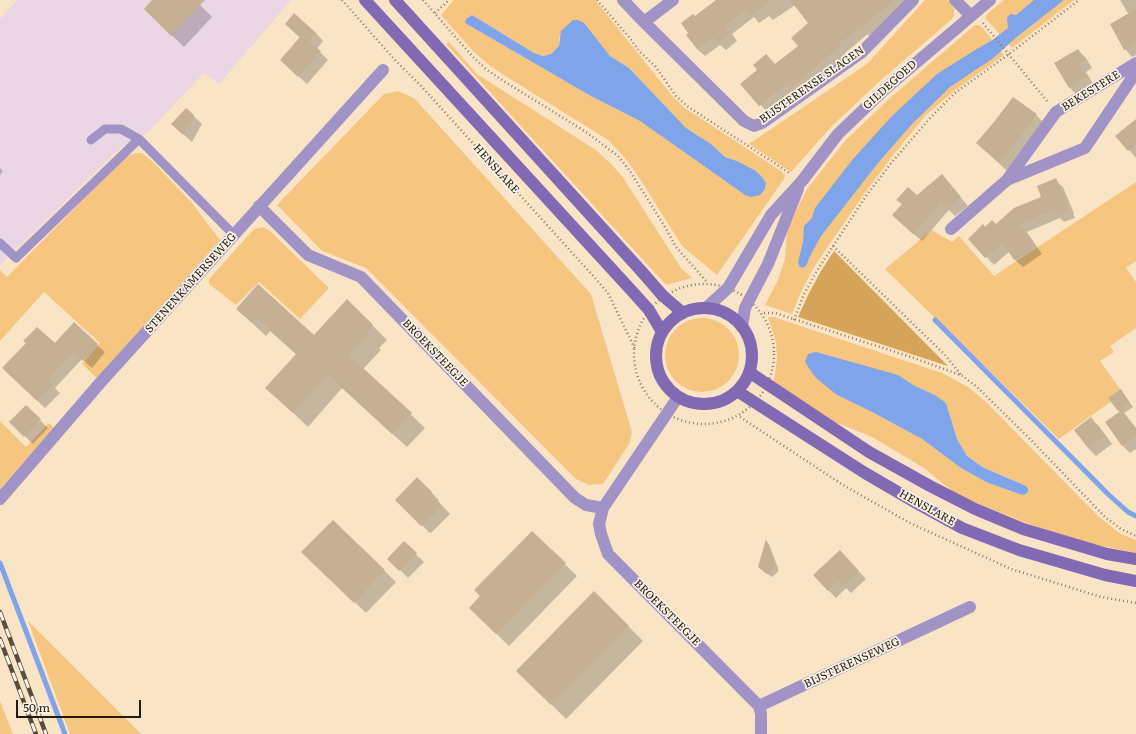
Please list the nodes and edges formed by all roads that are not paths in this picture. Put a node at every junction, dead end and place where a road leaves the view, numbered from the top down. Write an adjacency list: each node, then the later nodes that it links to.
1 (365, 0): 24 (street, HENSLARE)
2 (395, 0): 22 (street)
3 (623, 0): 9 (street, BIJSTERENSE SLAGEN)
4 (673, 0): 9 (street)
5 (913, 0): 9 (street, BIJSTERENSE SLAGEN)
6 (955, 0): 8 (street)
7 (990, 0): 8 (street, GILDEGOED)
8 (970, 16): 16 (street, GILDEGOED)
9 (644, 22)
10 (1136, 63): 15 (street, BEKESTERE)
11 (383, 70): 17 (street, STENENKAMERSEWEG)
12 (1136, 72): 15 (street, BEKESTERE)
13 (139, 139): 14 (lane); 19 (lane); 20 (lane)
14 (91, 140)
15 (1006, 180): 18 (street, BEKESTERE)
16 (802, 181): 21 (street, GILDEGOED); 23 (street, GILDEGOED)
17 (259, 206): 19 (street, STENENKAMERSEWEG); 29 (street, BROEKSTEEGJE)
18 (951, 229)
19 (234, 235): 28 (street, STENENKAMERSEWEG)
20 (0, 243)
21 (706, 308): 22 (street); 23 (street)
22 (683, 313): 24 (street)
23 (742, 327): 25 (street)
24 (662, 332): 27 (street)
25 (749, 372): 26 (street); 30 (street, HENSLARE)
26 (736, 391): 27 (street); 31 (street, HENSLARE)
27 (678, 396): 29 (street, BROEKSTEEGJE)
28 (0, 499)
29 (603, 508): 33 (street, BROEKSTEEGJE)
30 (1136, 559)
31 (1136, 581)
32 (970, 607): 33 (street, BIJSTERENSEWEG)
33 (759, 706): 34 (street)
34 (761, 734)

